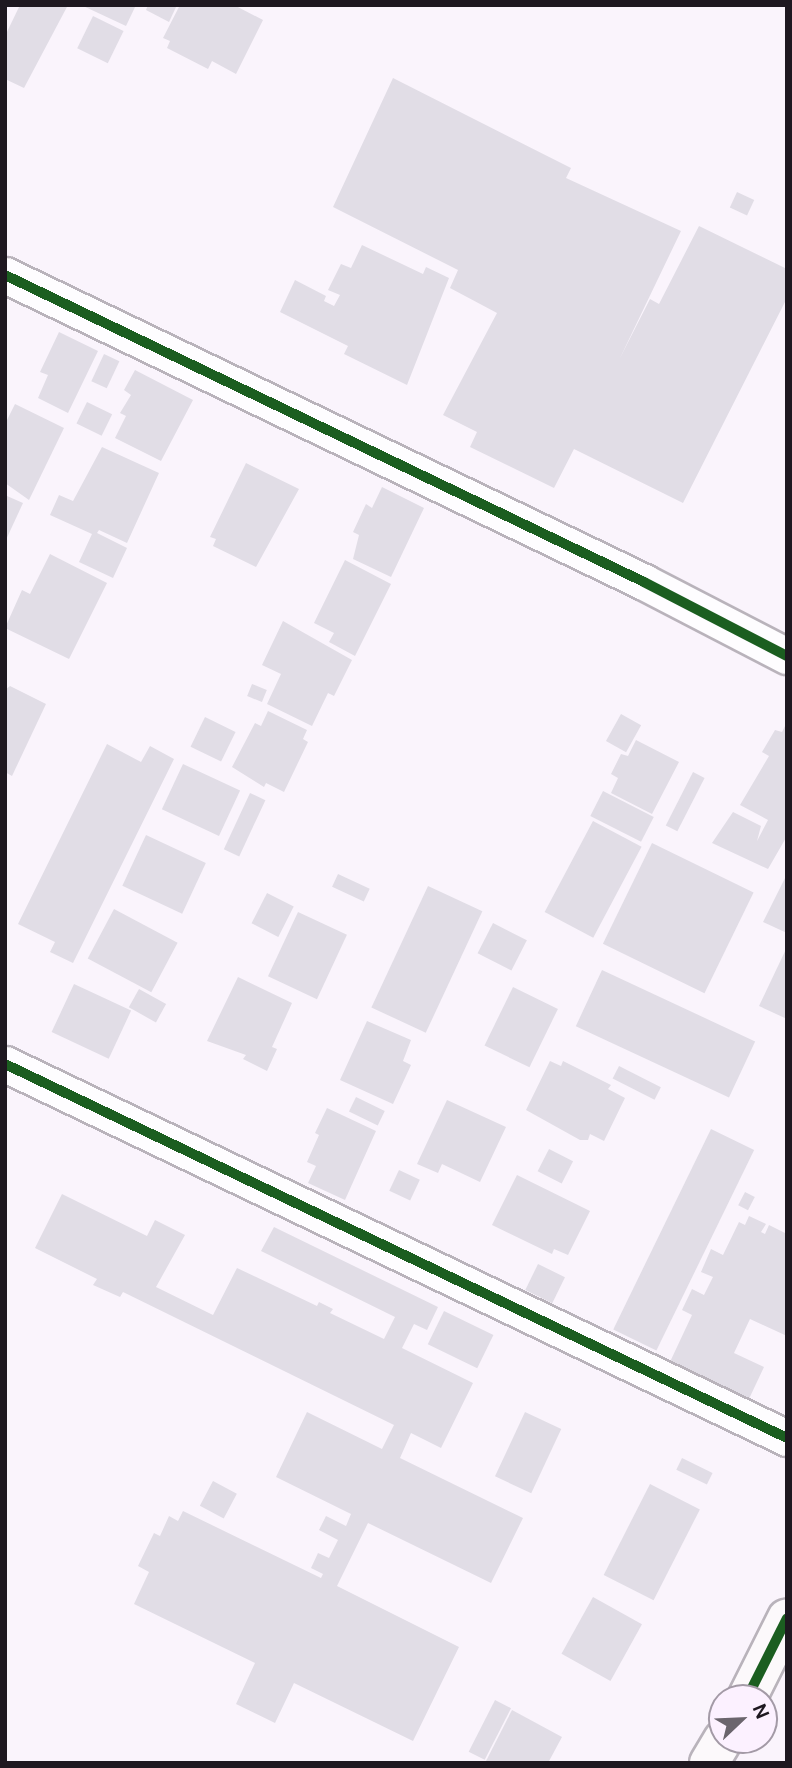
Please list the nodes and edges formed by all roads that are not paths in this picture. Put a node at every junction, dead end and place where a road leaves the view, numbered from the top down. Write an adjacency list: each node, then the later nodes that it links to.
1 (5, 275): 2 (street)
2 (787, 656)
3 (5, 1064): 4 (street)
4 (787, 1438)
5 (787, 1618): 6 (street)
6 (754, 1684)

